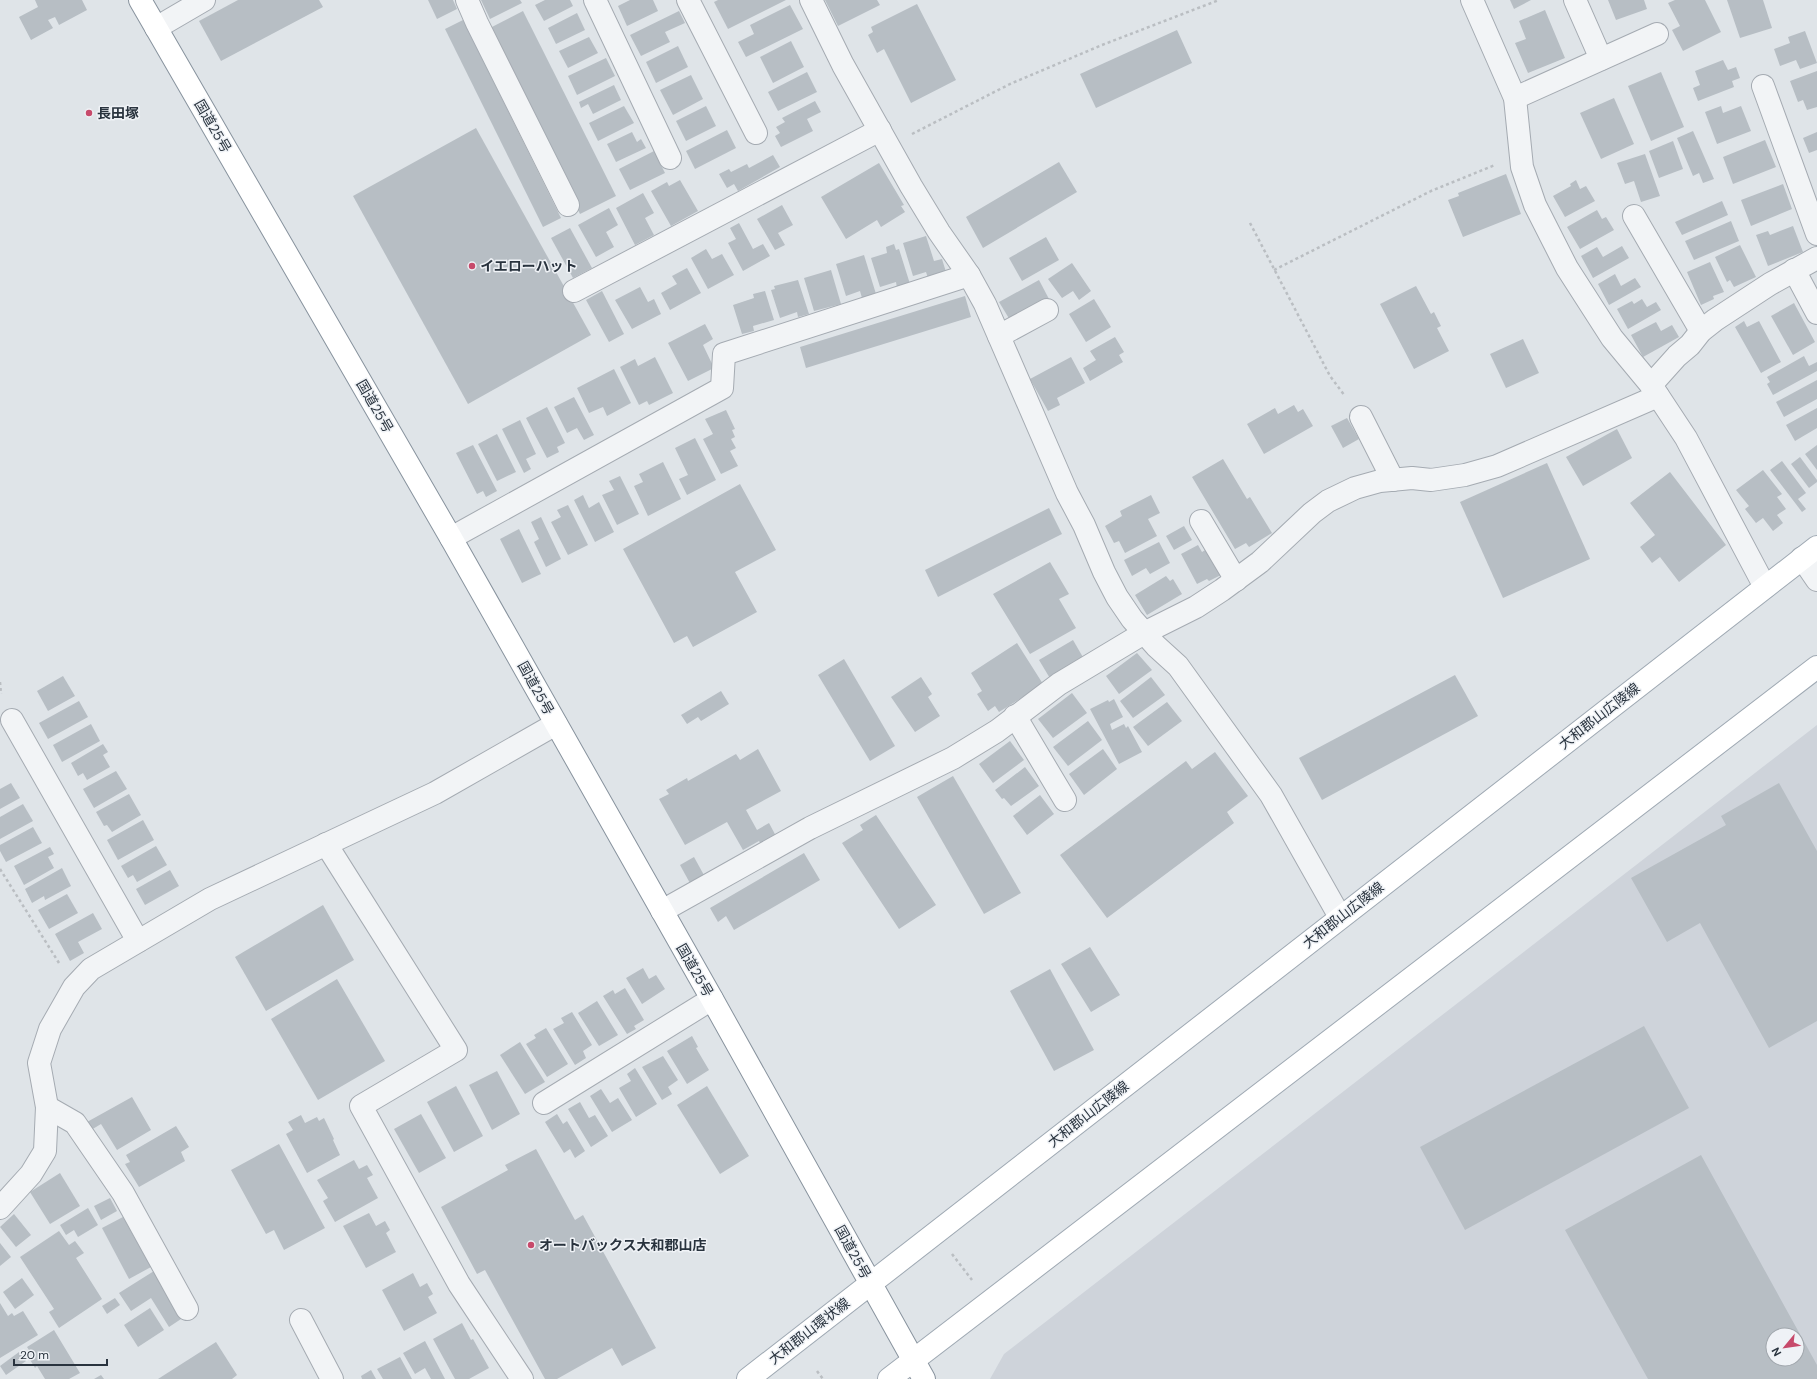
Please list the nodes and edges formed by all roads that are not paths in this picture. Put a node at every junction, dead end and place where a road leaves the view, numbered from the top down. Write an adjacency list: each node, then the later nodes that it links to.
1 (140, 0): 9 (main road, 国道25号)
2 (204, 0): 9 (street)
3 (467, 0): 17 (street)
4 (595, 0): 16 (street)
5 (688, 0): 14 (street)
6 (811, 0): 15 (street)
7 (1472, 0): 13 (street)
8 (1575, 0): 11 (street)
9 (156, 28): 32 (main road, 国道25号)
10 (1657, 34): 11 (street)
11 (1601, 59): 13 (street)
12 (1763, 86): 19 (street)
13 (1515, 98): 28 (street)
14 (756, 133)
15 (884, 138): 22 (street); 23 (street)
16 (670, 158)
17 (568, 205)
18 (1634, 216): 26 (street)
19 (1817, 234)
20 (1817, 258): 21 (street)
21 (1794, 270): 25 (street); 26 (street)
22 (969, 275): 27 (street); 32 (street)
23 (574, 291)
24 (1047, 310): 27 (street)
25 (1817, 313)
26 (1701, 331): 28 (street)
27 (999, 336): 37 (street)
28 (1655, 391): 30 (street); 36 (street)
29 (1361, 417): 30 (street)
30 (1393, 480): 34 (street)
31 (1201, 521): 34 (street)
32 (451, 538): 41 (main road, 国道25号)
33 (1810, 552): 35 (street); 36 (main road, 大和郡山広陵線)
34 (1236, 580): 37 (street)
35 (1817, 580)
36 (1765, 587): 45 (main road, 大和郡山広陵線)
37 (1144, 633): 39 (street); 45 (street)
38 (1817, 667): 54 (main road)
39 (1015, 716): 42 (street); 44 (street)
40 (12, 720): 46 (street)
41 (556, 724): 43 (street); 44 (main road, 国道25号)
42 (1065, 800)
43 (326, 844): 46 (street); 55 (street)
44 (662, 910): 47 (main road, 国道25号)
45 (1340, 917): 51 (main road, 大和郡山広陵線)
46 (138, 941): 49 (street)
47 (712, 999): 48 (street); 51 (main road, 国道25号)
48 (544, 1103)
49 (47, 1107): 50 (street); 52 (street)
50 (0, 1208)
51 (870, 1283): 54 (main road, 国道25号); 57 (main road, 大和郡山環状線)
52 (187, 1309)
53 (301, 1320): 56 (street)
54 (913, 1360): 58 (main road); 59 (main road, 国道25号)
55 (517, 1377)
56 (332, 1379)
57 (748, 1379)
58 (889, 1379)
59 (924, 1379)

